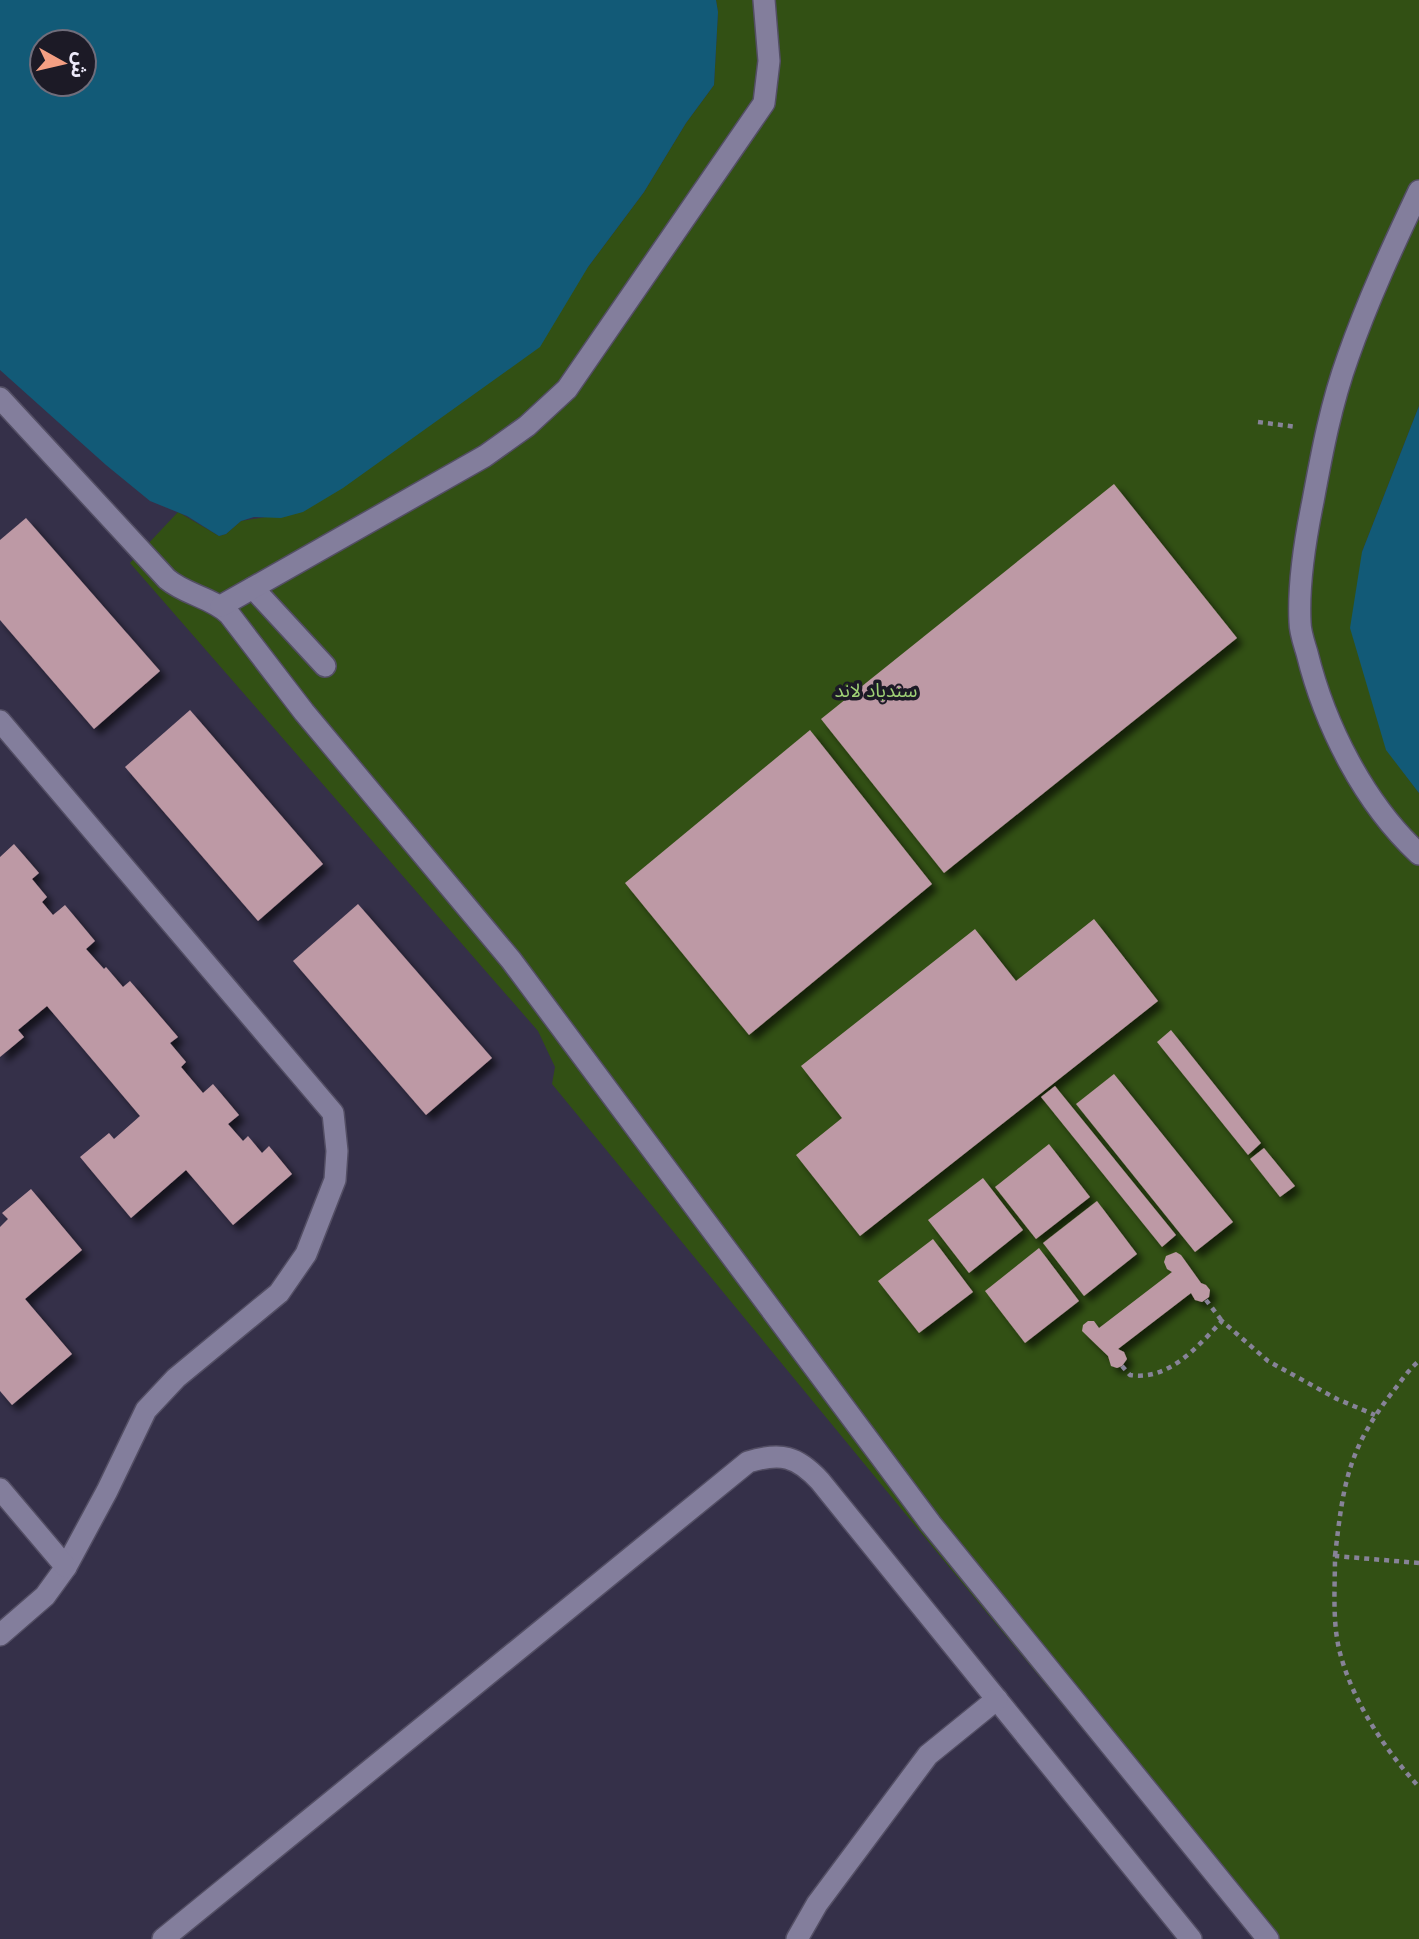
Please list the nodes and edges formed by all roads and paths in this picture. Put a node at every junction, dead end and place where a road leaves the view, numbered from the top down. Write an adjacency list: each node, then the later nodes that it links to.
1 (764, 0): 6 (street)
2 (1419, 191): 5 (street)
3 (0, 398): 7 (street)
4 (1258, 422): 5 (path)
5 (1326, 431): 10 (street)
6 (253, 588): 7 (street); 8 (street)
7 (221, 606): 26 (street)
8 (325, 666)
9 (0, 721): 19 (street)
10 (1419, 855)
11 (1206, 1300): 12 (path)
12 (1222, 1321): 14 (path); 15 (path)
13 (1419, 1361): 15 (path)
14 (1122, 1366)
15 (1375, 1415): 17 (path)
16 (0, 1489): 19 (street)
17 (1335, 1556): 18 (path); 22 (path)
18 (1419, 1563)
19 (66, 1567): 20 (street)
20 (0, 1634)
21 (997, 1699): 23 (street); 24 (street); 25 (street)
22 (1419, 1787)
23 (163, 1939)
24 (797, 1939)
25 (1191, 1939)
26 (1268, 1939)

